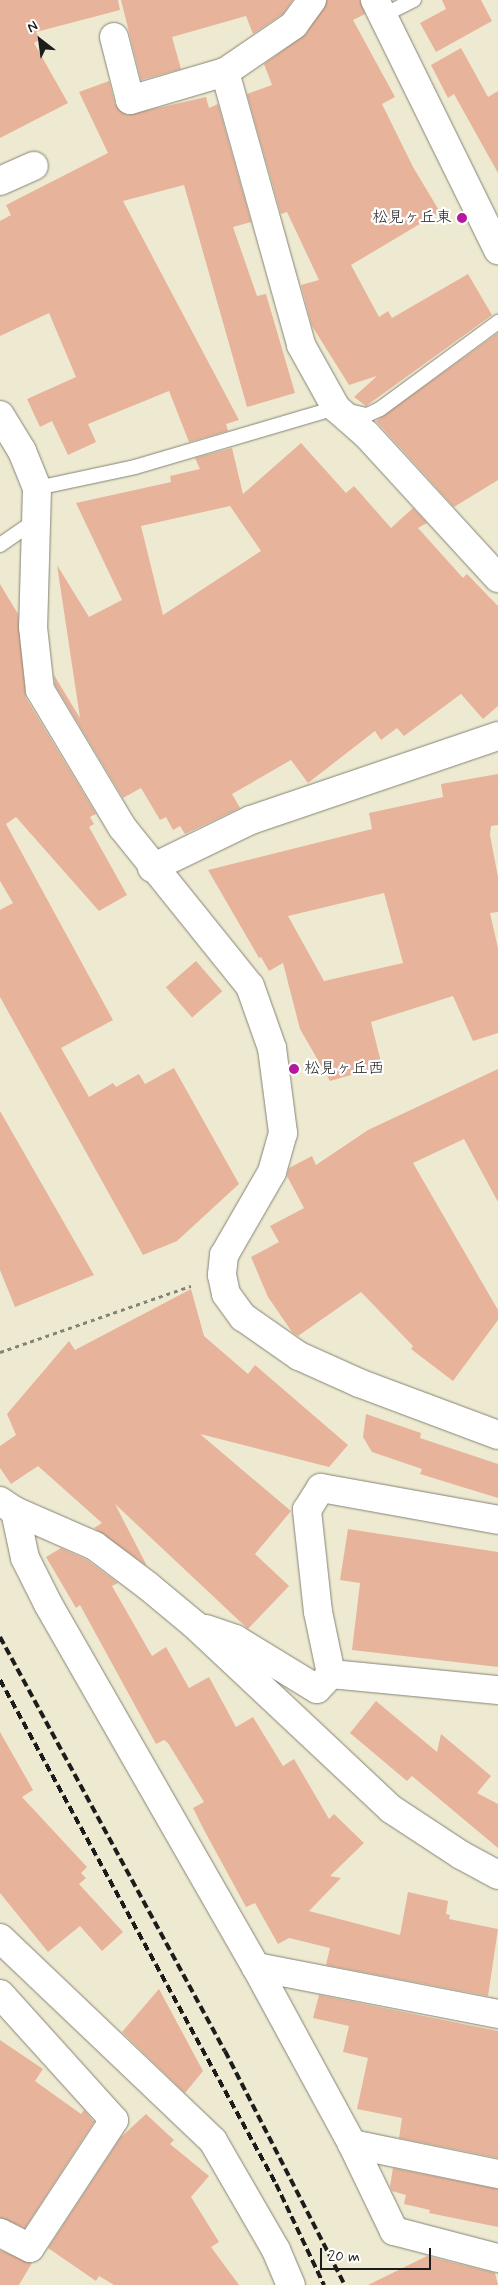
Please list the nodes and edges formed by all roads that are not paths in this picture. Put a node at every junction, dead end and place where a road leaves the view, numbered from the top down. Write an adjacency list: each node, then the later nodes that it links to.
1 (312, 0): 5 (street)
2 (414, 0): 3 (lane)
3 (379, 8): 8 (street)
4 (114, 37): 5 (street)
5 (225, 72): 10 (street)
6 (34, 166): 7 (street)
7 (0, 181)
8 (498, 250)
9 (498, 322): 10 (lane)
10 (336, 408): 12 (lane); 15 (street)
11 (0, 414): 12 (street)
12 (37, 488): 13 (street)
13 (37, 519): 14 (lane); 17 (street)
14 (0, 545)
15 (498, 578)
16 (498, 736): 17 (street)
17 (152, 868): 18 (street)
18 (498, 1435)
19 (8, 1506): 21 (street); 26 (street)
20 (498, 1520): 22 (street)
21 (195, 1625): 22 (street); 24 (street)
22 (332, 1674): 23 (street)
23 (498, 1690)
24 (498, 1875)
25 (0, 1938): 33 (street)
26 (256, 1967): 28 (street); 29 (street)
27 (0, 1994): 31 (street)
28 (498, 2014)
29 (352, 2144): 30 (street); 32 (street)
30 (498, 2174)
31 (0, 2233)
32 (498, 2258)
33 (291, 2285)

